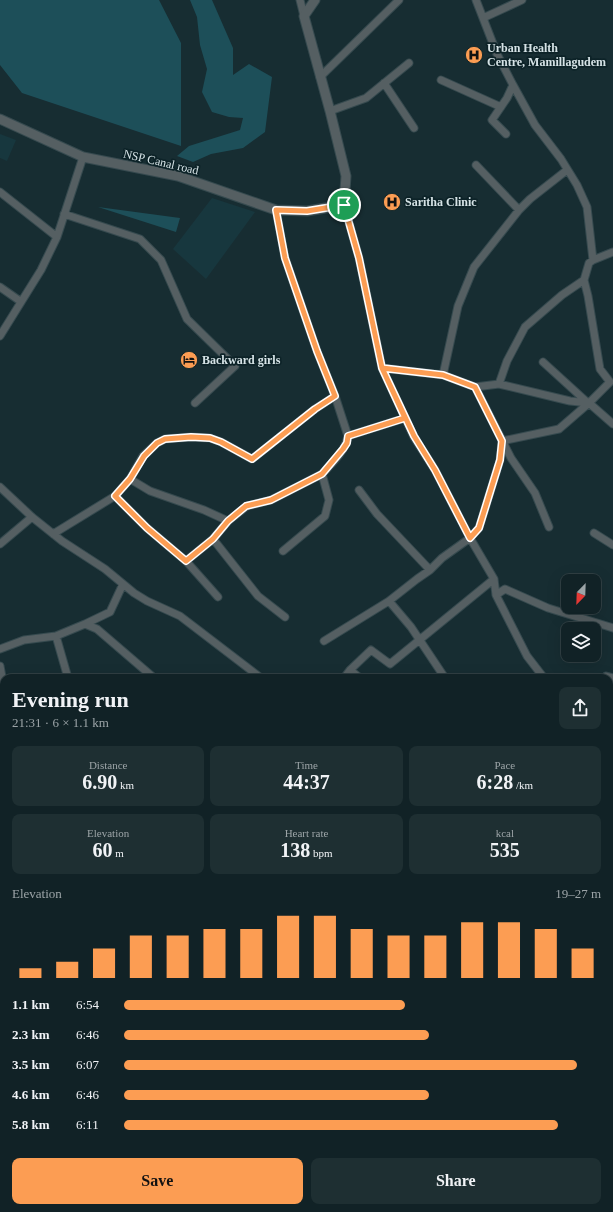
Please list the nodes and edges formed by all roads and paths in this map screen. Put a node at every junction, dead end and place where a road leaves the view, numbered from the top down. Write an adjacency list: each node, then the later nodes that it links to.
1 (300, 0): 6 (street)
2 (315, 0): 6 (street)
3 (399, 0): 9 (street)
4 (476, 0): 7 (street)
5 (522, 0): 7 (street)
6 (304, 16): 9 (street)
7 (483, 18): 12 (street)
8 (409, 63): 11 (street)
9 (320, 77): 14 (street)
10 (441, 80): 13 (street)
11 (384, 83): 14 (street); 16 (street)
12 (513, 85): 13 (street); 20 (street)
13 (501, 106): 17 (street)
14 (330, 110): 22 (street)
15 (0, 120): 18 (street, NSP Canal road)
16 (414, 128)
17 (506, 134)
18 (83, 157): 23 (street, NSP Canal road); 25 (street)
19 (476, 165): 24 (street)
20 (567, 170): 24 (street); 28 (street)
21 (0, 192): 26 (street)
22 (344, 205): 23 (street, NSP Canal road); 34 (street)
23 (276, 210): 39 (street)
24 (519, 210): 35 (street)
25 (64, 214): 26 (street); 40 (street)
26 (57, 237): 31 (street)
27 (613, 252): 28 (street)
28 (592, 260): 29 (street)
29 (584, 280): 36 (street); 37 (street)
30 (0, 288): 31 (street)
31 (20, 301): 32 (street)
32 (0, 336)
33 (543, 362): 41 (street)
34 (382, 368): 35 (street); 42 (street)
35 (443, 375): 38 (street)
36 (612, 381): 41 (street)
37 (500, 384): 38 (street); 41 (street)
38 (475, 387): 45 (street)
39 (335, 396): 44 (street); 47 (street)
40 (195, 403)
41 (589, 403): 43 (street); 45 (street)
42 (405, 418): 44 (street); 56 (street)
43 (613, 424)
44 (348, 436): 46 (street)
45 (502, 441): 53 (street); 56 (street)
46 (322, 474): 52 (street); 60 (street)
47 (130, 479): 50 (street); 52 (street)
48 (0, 487): 51 (street)
49 (359, 490): 62 (street)
50 (115, 496): 55 (street); 61 (street)
51 (32, 517): 55 (street); 58 (street)
52 (228, 521): 57 (street)
53 (549, 527)
54 (594, 533): 59 (street)
55 (53, 534): 64 (street)
56 (470, 538): 62 (street); 63 (street)
57 (213, 539): 61 (street); 68 (street)
58 (0, 544)
59 (613, 545)
60 (283, 551)
61 (186, 561): 66 (street)
62 (430, 570): 67 (street)
63 (494, 579): 65 (street); 73 (street)
64 (124, 584): 69 (street); 78 (street)
65 (496, 595): 70 (street); 82 (street)
66 (218, 597)
67 (389, 601): 72 (street); 73 (street)
68 (285, 617)
69 (85, 624): 71 (street); 77 (street)
70 (613, 628)
71 (56, 636): 74 (street); 76 (street)
72 (324, 641)
73 (420, 641): 75 (street); 81 (street)
74 (0, 649)
75 (350, 670): 79 (street); 80 (street)
76 (67, 674)
77 (149, 674)
78 (256, 674)
79 (347, 674)
80 (355, 674)
81 (442, 674)
82 (541, 674)

